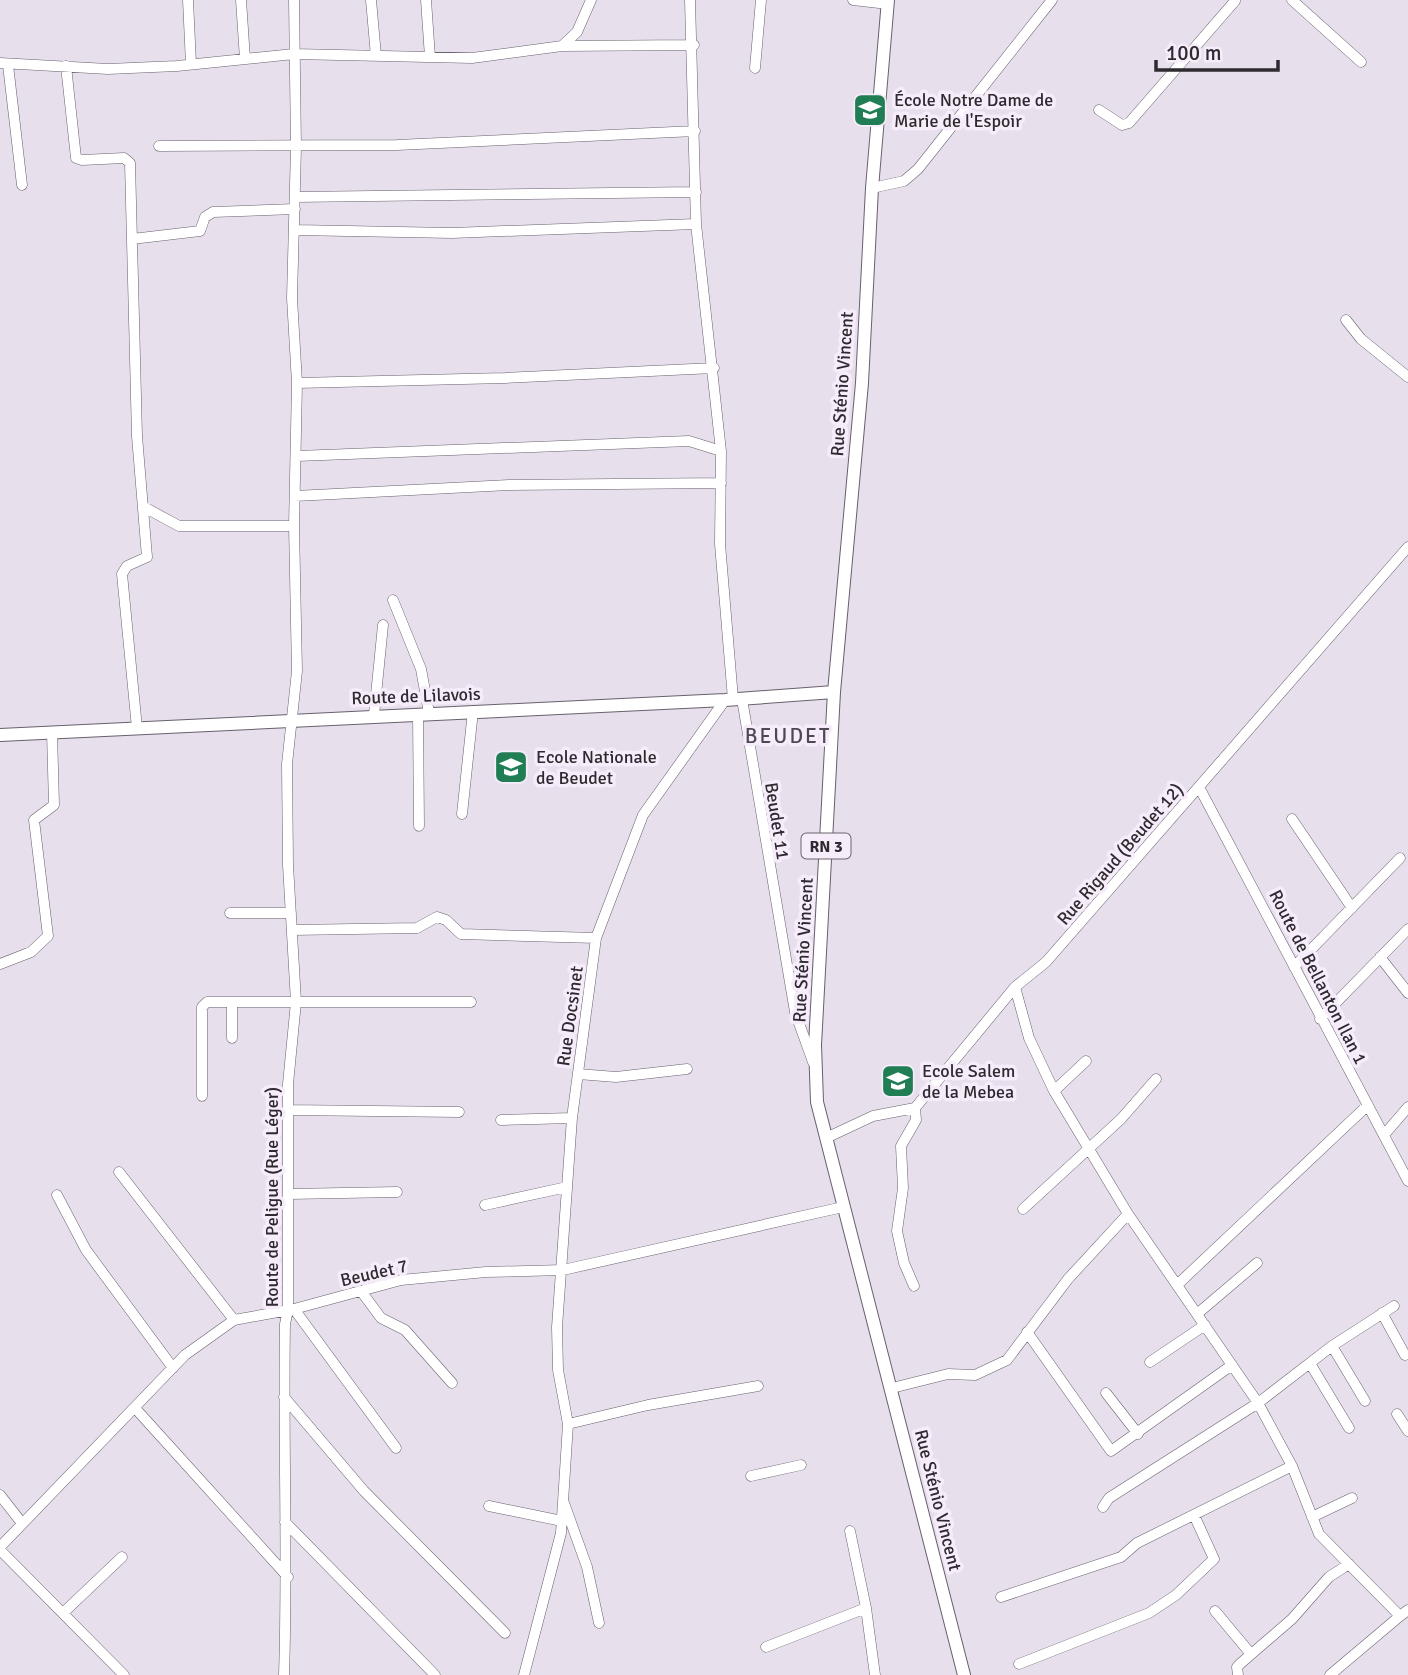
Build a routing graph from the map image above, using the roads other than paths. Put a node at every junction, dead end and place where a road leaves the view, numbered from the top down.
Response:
1 (188, 0) edge
2 (241, 0) edge
3 (294, 0) edge
4 (371, 0) edge
5 (426, 0) edge
6 (591, 0) edge
7 (690, 0) edge
8 (761, 0) edge
9 (853, 0) edge
10 (1052, 0) edge
11 (1236, 0) edge
12 (1292, 0) edge
13 (888, 2) edge
14 (694, 45) junction
15 (562, 46) junction
16 (294, 54) junction
17 (376, 56) junction
18 (430, 57) junction
19 (245, 59) junction
20 (1361, 62) dead end
21 (4, 64) edge
22 (191, 64) junction
23 (66, 66) junction
24 (755, 68) dead end
25 (1099, 110) dead end
26 (695, 131) junction
27 (159, 146) dead end
28 (296, 147) junction
29 (22, 185) dead end
30 (872, 188) junction
31 (696, 192) junction
32 (295, 197) junction
33 (295, 209) junction
34 (696, 224) junction
35 (295, 230) junction
36 (132, 239) junction
37 (1346, 320) dead end
38 (714, 368) junction
39 (1408, 377) edge
40 (297, 383) junction
41 (721, 451) junction
42 (297, 456) junction
43 (721, 483) junction
44 (295, 496) junction
45 (144, 507) junction
46 (294, 526) junction
47 (1408, 547) edge
48 (393, 600) dead end
49 (383, 625) dead end
50 (834, 692) junction
51 (733, 700) junction
52 (472, 711) junction
53 (424, 713) junction
54 (374, 715) junction
55 (293, 719) junction
56 (137, 728) junction
57 (52, 732) junction
58 (0, 735) edge
59 (1199, 787) junction
60 (462, 814) dead end
61 (1292, 820) dead end
62 (419, 826) dead end
63 (1399, 858) dead end
64 (1352, 908) junction
65 (230, 913) dead end
66 (291, 913) junction
67 (1408, 929) edge
68 (292, 930) junction
69 (596, 938) junction
70 (1380, 957) junction
71 (0, 964) edge
72 (1294, 967) junction
73 (1015, 987) junction
74 (1408, 993) edge
75 (296, 1002) junction
76 (471, 1002) dead end
77 (232, 1003) junction
78 (1320, 1019) junction
79 (232, 1038) dead end
80 (1086, 1061) dead end
81 (816, 1068) junction
82 (687, 1069) dead end
83 (578, 1073) junction
84 (1156, 1079) dead end
85 (1054, 1091) junction
86 (202, 1096) dead end
87 (1368, 1105) junction
88 (1408, 1107) edge
89 (915, 1108) junction
90 (288, 1110) junction
91 (459, 1112) dead end
92 (572, 1118) junction
93 (500, 1120) dead end
94 (1384, 1135) junction
95 (826, 1138) junction
96 (1089, 1149) junction
97 (119, 1172) dead end
98 (1408, 1181) edge
99 (567, 1187) junction
100 (397, 1192) dead end
101 (289, 1194) junction
102 (57, 1195) dead end
103 (485, 1205) dead end
104 (843, 1207) junction
105 (1023, 1209) dead end
106 (1128, 1214) junction
107 (1257, 1264) dead end
108 (563, 1270) junction
109 (1177, 1285) junction
110 (914, 1286) dead end
111 (360, 1291) junction
112 (1394, 1306) dead end
113 (291, 1310) junction
114 (1382, 1313) junction
115 (1197, 1314) junction
116 (234, 1320) junction
117 (1205, 1325) junction
118 (1027, 1332) junction
119 (1332, 1346) junction
120 (1405, 1355) dead end
121 (1150, 1362) dead end
122 (1232, 1364) junction
123 (1311, 1365) junction
124 (173, 1368) junction
125 (452, 1383) dead end
126 (758, 1386) dead end
127 (892, 1388) junction
128 (1107, 1393) dead end
129 (284, 1396) junction
130 (1365, 1401) dead end
131 (1258, 1403) junction
132 (135, 1408) junction
133 (1397, 1413) dead end
134 (568, 1424) junction
135 (1349, 1428) dead end
136 (1408, 1431) edge
137 (1138, 1434) junction
138 (396, 1448) dead end
139 (801, 1465) dead end
140 (1292, 1466) junction
141 (751, 1476) dead end
142 (0, 1495) edge
143 (563, 1498) junction
144 (1352, 1498) dead end
145 (489, 1506) dead end
146 (1102, 1507) dead end
147 (1194, 1515) junction
148 (1312, 1517) junction
149 (562, 1521) junction
150 (21, 1522) junction
151 (285, 1522) junction
152 (850, 1531) dead end
153 (0, 1548) edge
154 (122, 1558) dead end
155 (1349, 1564) junction
156 (288, 1577) junction
157 (1001, 1597) dead end
158 (866, 1608) junction
159 (1215, 1611) dead end
160 (63, 1613) junction
161 (1404, 1613) edge
162 (599, 1623) dead end
163 (505, 1633) dead end
164 (766, 1647) dead end
165 (1251, 1654) junction
166 (1019, 1664) dead end
167 (872, 1674) edge
168 (124, 1675) edge
169 (285, 1675) edge
170 (435, 1675) edge
171 (524, 1675) edge
172 (964, 1675) edge
173 (1238, 1675) edge
174 (1330, 1675) edge

1 - 22 street
2 - 19 street
3 - 16 street, Route de Peligue (Rue Léger)
4 - 17 street
5 - 18 street
6 - 15 street
7 - 14 street, Beudet 11
8 - 24 street
9 - 13 street
10 - 30 street
11 - 25 street
12 - 20 street
13 - 30 main road, Rue Sténio Vincent / RN 3
14 - 15 street
14 - 26 street, Beudet 11
15 - 18 street
16 - 17 street
16 - 19 street
16 - 28 street, Route de Peligue (Rue Léger)
17 - 18 street
19 - 22 street
21 - 23 street
21 - 29 street
22 - 23 street
23 - 36 street
26 - 28 street
26 - 31 street, Beudet 11
27 - 28 street
28 - 32 street, Route de Peligue (Rue Léger)
30 - 50 main road, Rue Sténio Vincent / RN 3
31 - 32 street
31 - 34 street, Beudet 11
32 - 33 street, Route de Peligue (Rue Léger)
33 - 35 street, Route de Peligue (Rue Léger)
33 - 36 street
34 - 35 street
34 - 38 street, Beudet 11
35 - 40 street, Route de Peligue (Rue Léger)
36 - 45 street
37 - 39 street
38 - 40 street
38 - 41 street, Beudet 11
40 - 42 street, Route de Peligue (Rue Léger)
41 - 42 street
41 - 43 street, Beudet 11
42 - 44 street, Route de Peligue (Rue Léger)
43 - 44 street
43 - 51 street, Beudet 11
44 - 46 street, Route de Peligue (Rue Léger)
45 - 46 street
45 - 56 street
46 - 55 street, Route de Peligue (Rue Léger)
47 - 59 street, Rue Rigaud (Beudet 12)
48 - 53 street
49 - 54 street
50 - 51 main road, Route de Lilavois
50 - 81 main road, Rue Sténio Vincent / RN 3
51 - 52 main road, Route de Lilavois
51 - 69 street, Rue Docsinet
51 - 81 street, Beudet 11
52 - 53 main road, Route de Lilavois
52 - 60 street
53 - 54 main road, Route de Lilavois
53 - 62 street
54 - 55 main road, Route de Lilavois
55 - 56 main road, Route de Lilavois
55 - 66 street, Route de Peligue (Rue Léger)
56 - 57 main road, Route de Lilavois
57 - 58 main road, Route de Lilavois
57 - 71 street
59 - 72 street, Route de Bellanton Ilan 1
59 - 73 street, Rue Rigaud (Beudet 12)
61 - 64 street
63 - 64 street
64 - 72 street
65 - 66 street
66 - 68 street, Route de Peligue (Rue Léger)
67 - 70 street
68 - 69 street
68 - 75 street, Route de Peligue (Rue Léger)
69 - 83 street, Rue Docsinet
70 - 74 street
70 - 78 street
72 - 78 street, Route de Bellanton Ilan 1
73 - 85 street
73 - 89 street, Rue Rigaud (Beudet 12)
75 - 76 street
75 - 77 street
75 - 90 street, Route de Peligue (Rue Léger)
77 - 79 street
77 - 86 street
78 - 87 street, Route de Bellanton Ilan 1
80 - 85 street
81 - 95 main road, Rue Sténio Vincent / RN 3
82 - 83 street
83 - 92 street, Rue Docsinet
84 - 96 street
85 - 96 street
87 - 94 street, Route de Bellanton Ilan 1
87 - 109 street
88 - 94 street
89 - 95 street
89 - 110 street
90 - 91 street
90 - 101 street, Route de Peligue (Rue Léger)
92 - 93 street
92 - 99 street, Rue Docsinet
94 - 98 street, Route de Bellanton Ilan 1
95 - 104 main road, Rue Sténio Vincent / RN 3
96 - 105 street
96 - 106 street
97 - 116 street
99 - 103 street
99 - 108 street, Rue Docsinet
100 - 101 street
101 - 113 street, Route de Peligue (Rue Léger)
102 - 124 street
104 - 108 street, Beudet 7
104 - 127 main road, Rue Sténio Vincent / RN 3
106 - 109 street
106 - 118 street
107 - 115 street
108 - 111 street, Beudet 7
108 - 134 street, Rue Docsinet
109 - 115 street
111 - 113 street, Beudet 7
111 - 125 street
112 - 114 street
113 - 116 street, Beudet 7
113 - 129 street, Route de Peligue (Rue Léger)
113 - 138 street
114 - 119 street
114 - 120 street
115 - 117 street
116 - 124 street, Beudet 7
117 - 121 street
117 - 122 street
118 - 127 street
118 - 137 street
119 - 123 street
119 - 130 street
122 - 131 street
122 - 137 street
123 - 131 street
123 - 135 street
124 - 132 street, Beudet 7
126 - 134 street
127 - 172 main road, Rue Sténio Vincent / RN 3
128 - 137 street
129 - 151 street, Route de Peligue (Rue Léger)
129 - 163 street
131 - 140 street
131 - 146 street
132 - 150 street, Beudet 7
132 - 156 street
133 - 136 street
134 - 143 street, Rue Docsinet
139 - 141 street
140 - 147 street
140 - 148 street
142 - 150 street
143 - 149 street, Rue Docsinet
143 - 162 street
144 - 148 street
145 - 149 street
147 - 157 street
147 - 166 street
148 - 155 street
149 - 171 street, Rue Docsinet
150 - 153 street, Beudet 7
151 - 156 street, Route de Peligue (Rue Léger)
151 - 170 street
152 - 158 street
153 - 160 street
154 - 160 street
155 - 161 street
155 - 165 street
156 - 169 street, Route de Peligue (Rue Léger)
158 - 164 street
158 - 167 street
159 - 165 street
160 - 168 street
161 - 174 street
165 - 173 street

